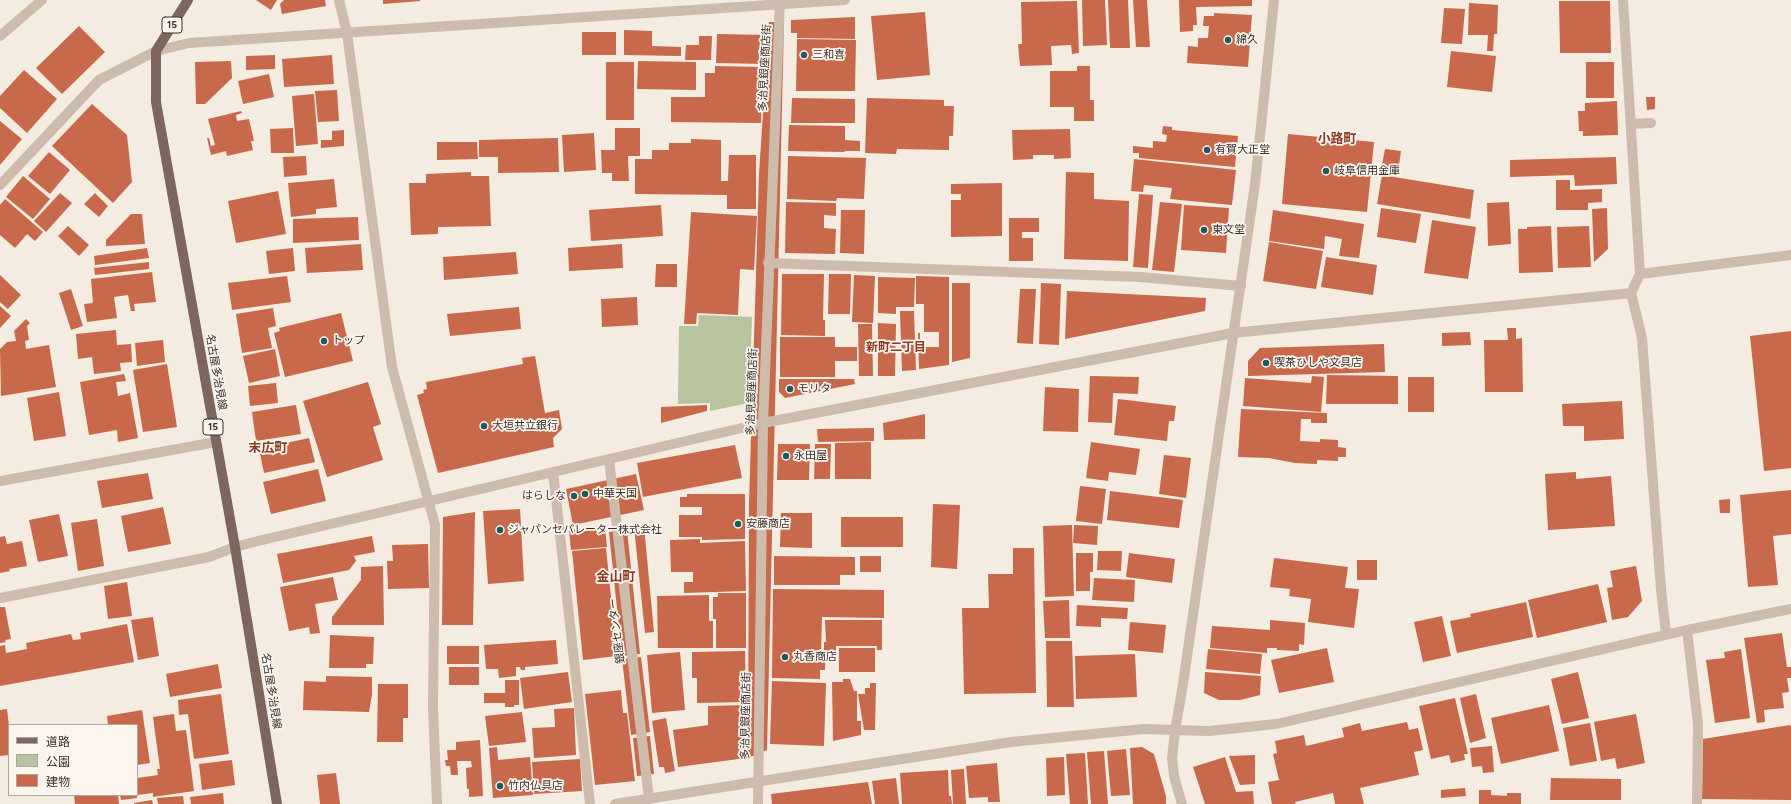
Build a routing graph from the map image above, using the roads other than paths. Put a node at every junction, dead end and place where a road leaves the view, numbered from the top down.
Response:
1 (42, 0) edge
2 (188, 0) edge
3 (339, 0) edge
4 (845, 0) edge
5 (1274, 0) edge
6 (1623, 0) edge
7 (780, 2) edge
8 (347, 34) junction
9 (0, 36) edge
10 (156, 51) junction
11 (1651, 123) dead end
12 (1631, 124) junction
13 (0, 185) edge
14 (1791, 255) edge
15 (768, 263) junction
16 (1640, 274) junction
17 (1241, 286) junction
18 (1631, 293) junction
19 (1233, 333) junction
20 (763, 423) junction
21 (216, 442) junction
22 (608, 459) junction
23 (553, 472) junction
24 (0, 481) edge
25 (430, 501) junction
26 (235, 547) junction
27 (0, 598) edge
28 (1791, 609) edge
29 (1687, 630) junction
30 (1666, 634) junction
31 (1175, 731) junction
32 (758, 781) junction
33 (649, 799) junction
34 (277, 804) edge
35 (437, 804) edge
36 (590, 804) edge
37 (616, 804) edge
38 (758, 804) edge
39 (1182, 804) edge
40 (1697, 804) edge

1 - 9 street
2 - 10 main road, 15
3 - 8 street
4 - 7 street
5 - 17 street
6 - 12 street
7 - 8 street
7 - 15 street, 多治見銀座商店街
8 - 10 street
8 - 25 street
10 - 13 street
10 - 21 main road, 名古屋多治見線 / 15
11 - 12 street
12 - 16 street
14 - 16 street
15 - 17 street
15 - 20 street, 多治見銀座商店街
16 - 18 street
17 - 19 street
18 - 19 street
18 - 30 street
19 - 20 street
19 - 31 street
20 - 22 street
20 - 32 street, 多治見銀座商店街
21 - 24 street
21 - 26 main road, 名古屋多治見線 / 15
22 - 23 street
22 - 33 street, 銀座センター
23 - 25 street
23 - 36 street
25 - 26 street
25 - 35 street
26 - 27 street
26 - 34 main road, 名古屋多治見線 / 15
28 - 29 street
29 - 30 street
29 - 40 street
30 - 31 street
31 - 32 street
31 - 39 street
32 - 33 street
32 - 38 street, 多治見銀座商店街
33 - 37 street

